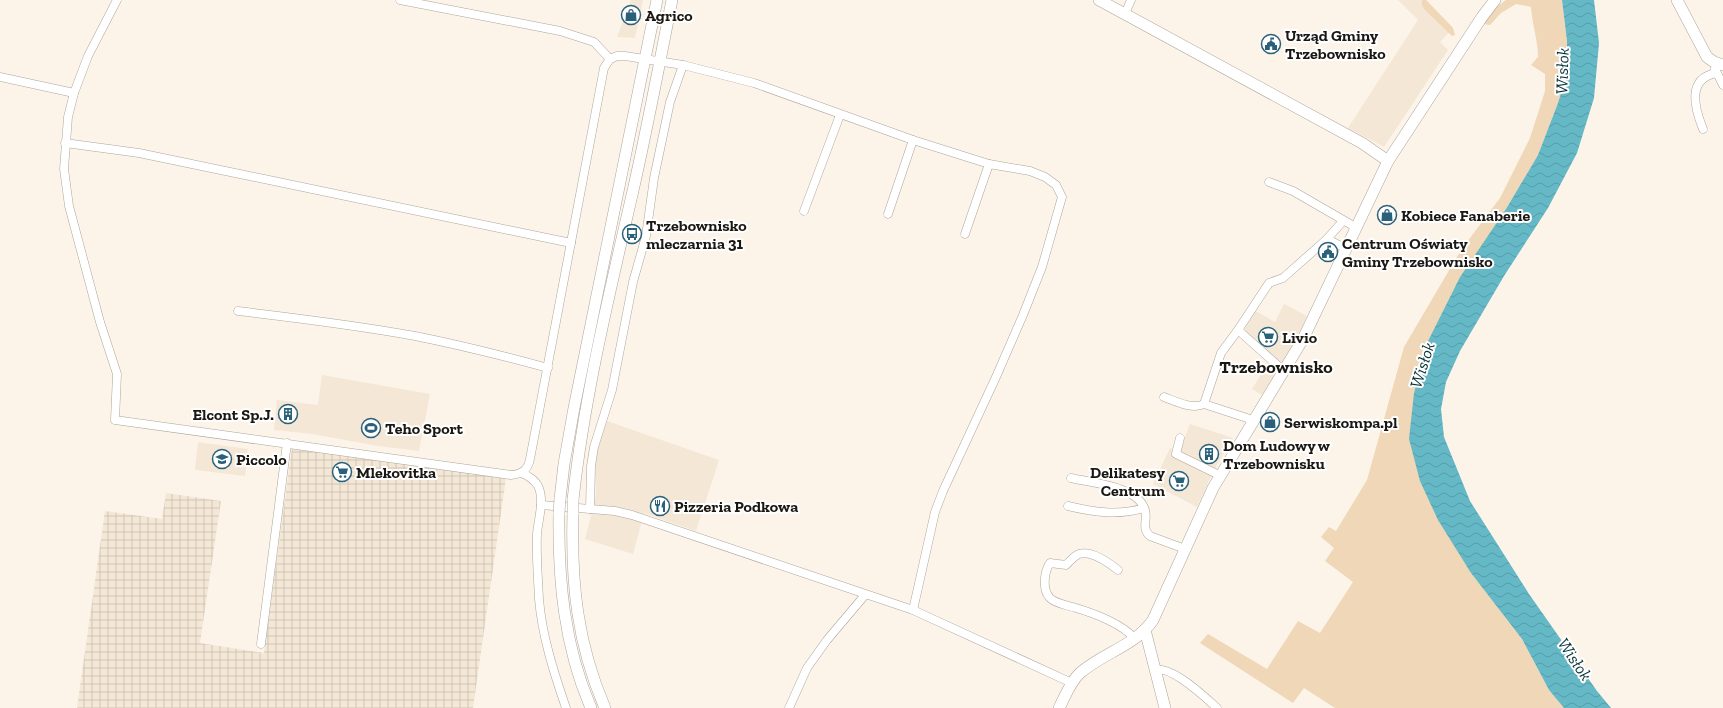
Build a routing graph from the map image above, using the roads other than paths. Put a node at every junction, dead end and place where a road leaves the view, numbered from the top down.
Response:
1 (117, 0) edge
2 (400, 0) edge
3 (657, 0) edge
4 (672, 0) edge
5 (1099, 0) edge
6 (1131, 0) edge
7 (1495, 0) edge
8 (1677, 0) edge
9 (1125, 14) junction
10 (645, 58) junction
11 (610, 60) junction
12 (660, 61) junction
13 (683, 65) junction
14 (1718, 67) edge
15 (0, 77) edge
16 (1723, 85) edge
17 (74, 93) junction
18 (840, 114) junction
19 (1703, 129) dead end
20 (913, 140) junction
21 (65, 143) junction
22 (1388, 161) junction
23 (989, 164) junction
24 (1269, 182) dead end
25 (804, 211) dead end
26 (888, 214) dead end
27 (1343, 221) junction
28 (1357, 228) junction
29 (965, 234) dead end
30 (1327, 239) junction
31 (571, 244) junction
32 (1347, 248) junction
33 (238, 311) dead end
34 (1238, 330) junction
35 (548, 368) junction
36 (1284, 371) junction
37 (1164, 397) dead end
38 (1204, 404) junction
39 (1253, 420) junction
40 (1180, 438) dead end
41 (287, 443) junction
42 (521, 473) junction
43 (1219, 475) junction
44 (1071, 478) dead end
45 (541, 505) junction
46 (1068, 506) dead end
47 (1144, 508) junction
48 (590, 509) junction
49 (1185, 550) junction
50 (1118, 570) dead end
51 (866, 595) junction
52 (913, 610) junction
53 (1145, 630) junction
54 (1135, 639) junction
55 (261, 644) dead end
56 (1156, 670) junction
57 (1072, 683) junction
58 (566, 708) edge
59 (591, 708) edge
60 (605, 708) edge
61 (789, 708) edge
62 (1058, 708) edge
63 (1165, 708) edge
64 (1217, 708) edge

1 - 17 street
2 - 11 street
3 - 10 main road
4 - 12 main road
5 - 9 main road
6 - 9 street
7 - 22 main road
8 - 14 main road
9 - 22 main road
10 - 11 street
10 - 12 street
10 - 59 main road, bridge
11 - 31 street
12 - 13 street
12 - 60 main road, bridge
13 - 18 street
13 - 48 street
14 - 16 street
14 - 19 street
15 - 17 street
17 - 21 street
18 - 20 street
18 - 25 street
20 - 23 street
20 - 26 street
21 - 31 street
21 - 41 street
22 - 28 main road
23 - 29 street
23 - 52 street
24 - 27 street
27 - 28 street
27 - 30 street
28 - 32 main road
30 - 32 street
30 - 34 street
31 - 35 street
32 - 36 main road
33 - 35 street
34 - 36 street
34 - 38 street
35 - 42 street
36 - 39 main road
37 - 38 street
38 - 39 street
39 - 43 main road
40 - 43 street
41 - 42 street
41 - 55 street
42 - 45 street
43 - 49 main road
44 - 47 street
45 - 48 street
45 - 58 street
46 - 47 street
47 - 49 street
48 - 51 street
49 - 53 main road
50 - 54 street
51 - 52 street
51 - 61 street
52 - 57 street
53 - 54 main road
53 - 56 main road
54 - 57 main road
56 - 63 main road
56 - 64 street
57 - 62 main road

